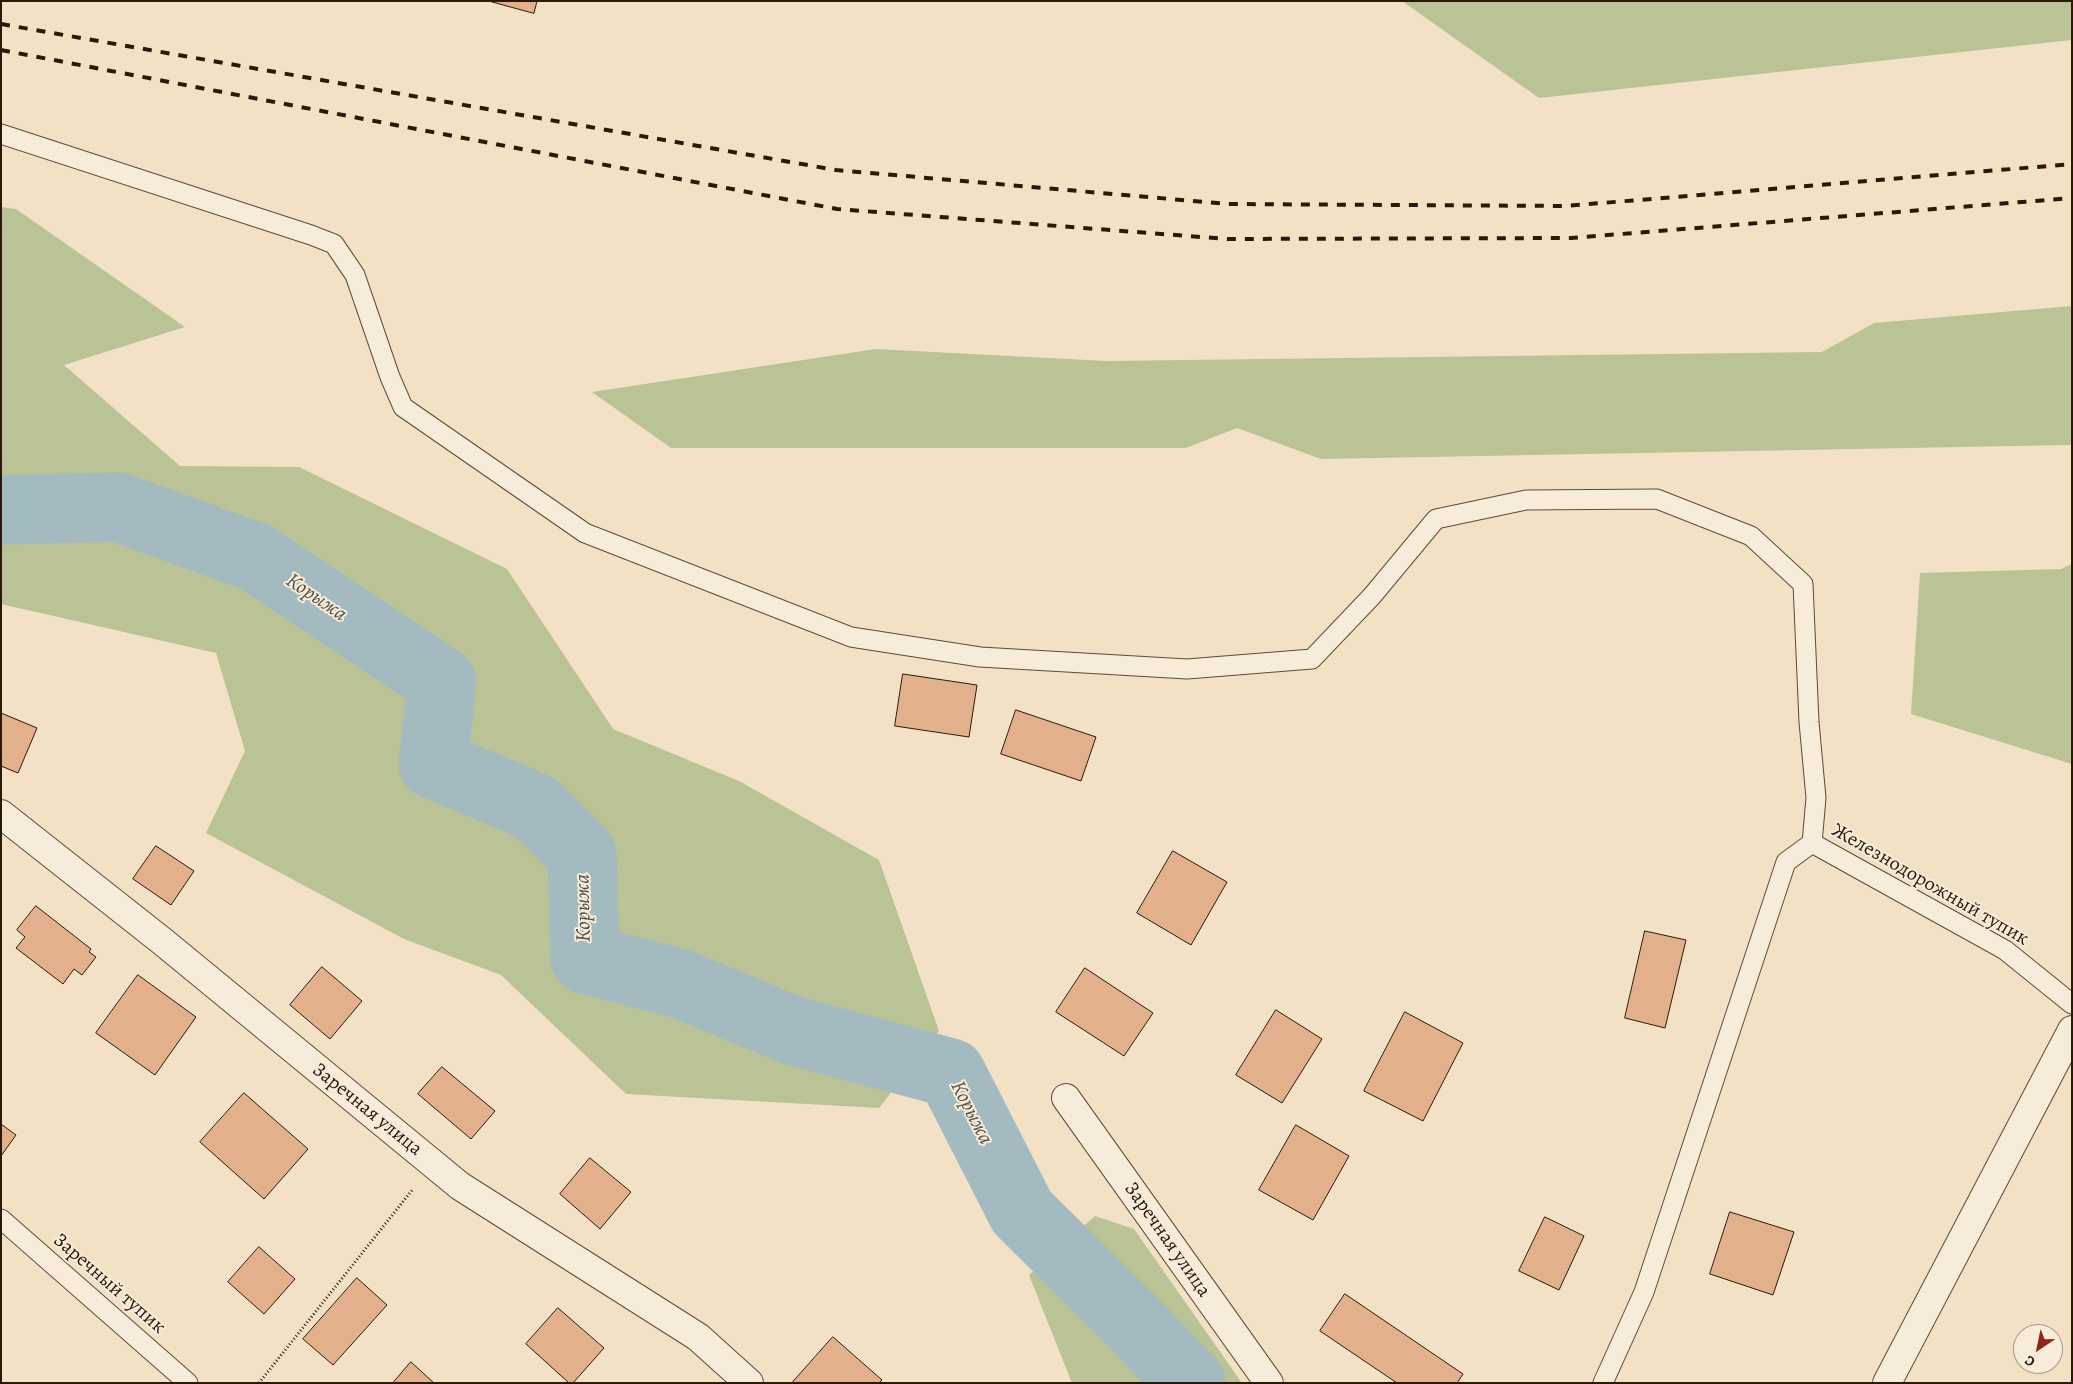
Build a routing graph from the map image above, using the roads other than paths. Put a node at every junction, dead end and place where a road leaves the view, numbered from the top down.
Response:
1 (1, 134) edge
2 (1, 814) edge
3 (1812, 843) junction
4 (2072, 1004) edge
5 (2072, 1030) edge
6 (1066, 1098) dead end
7 (1, 1220) edge
8 (188, 1383) edge
9 (749, 1383) edge
10 (1269, 1383) edge
11 (1603, 1383) edge
12 (1888, 1383) edge

1 - 3 lane
2 - 9 street, Заречная улица
3 - 4 lane, Железнодорожный тупик
3 - 11 lane
5 - 12 street
6 - 10 street, Заречная улица
7 - 8 lane, Заречный тупик

